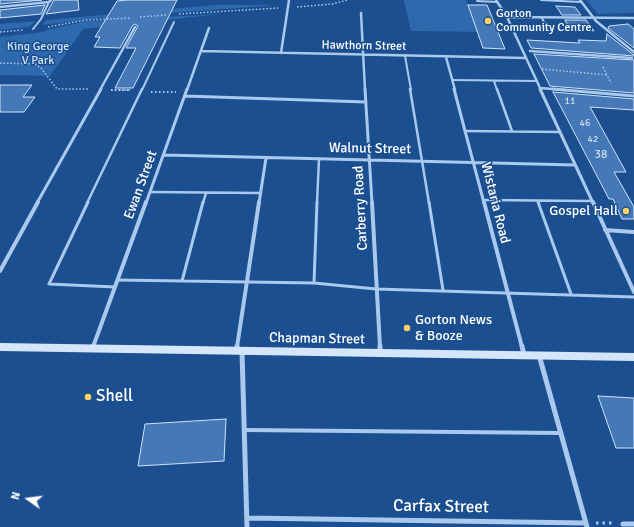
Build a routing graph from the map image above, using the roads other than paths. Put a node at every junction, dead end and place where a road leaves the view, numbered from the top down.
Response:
1 (55, 0) edge
2 (289, 0) edge
3 (541, 0) edge
4 (50, 1) edge
5 (477, 1) dead end
6 (497, 1) edge
7 (580, 1) edge
8 (0, 7) edge
9 (361, 13) dead end
10 (507, 17) junction
11 (542, 18) junction
12 (594, 18) junction
13 (634, 18) edge
14 (174, 22) dead end
15 (135, 27) dead end
16 (209, 28) dead end
17 (32, 29) dead end
18 (547, 29) dead end
19 (201, 51) junction
20 (530, 51) dead end
21 (634, 52) edge
22 (281, 53) junction
23 (363, 55) junction
24 (405, 56) junction
25 (446, 57) junction
26 (526, 58) junction
27 (632, 58) dead end
28 (452, 80) junction
29 (494, 80) junction
30 (537, 81) junction
31 (540, 88) junction
32 (185, 96) junction
33 (634, 96) edge
34 (366, 102) junction
35 (465, 130) junction
36 (512, 131) junction
37 (560, 132) junction
38 (164, 155) junction
39 (266, 158) junction
40 (319, 159) junction
41 (369, 160) junction
42 (422, 162) junction
43 (474, 163) junction
44 (575, 165) junction
45 (150, 192) junction
46 (206, 193) junction
47 (261, 193) junction
48 (483, 200) junction
49 (538, 201) junction
50 (592, 201) junction
51 (605, 230) junction
52 (634, 232) edge
53 (0, 271) edge
54 (118, 280) junction
55 (182, 281) junction
56 (247, 282) junction
57 (314, 283) junction
58 (115, 287) junction
59 (376, 289) junction
60 (443, 290) junction
61 (507, 292) junction
62 (634, 292) edge
63 (571, 294) junction
64 (634, 297) edge
65 (0, 347) edge
66 (92, 349) junction
67 (239, 351) junction
68 (380, 354) junction
69 (524, 355) junction
70 (538, 355) junction
71 (634, 357) edge
72 (245, 430) junction
73 (561, 433) junction
74 (247, 518) junction
75 (623, 524) road end
76 (634, 524) edge
77 (586, 525) edge
78 (247, 527) edge

1 - 4 street
2 - 22 street
3 - 7 lane
4 - 8 street
4 - 17 lane
5 - 6 lane
6 - 10 street
7 - 12 street
9 - 23 street, Carberry Road
10 - 11 street
10 - 26 street
11 - 12 street
11 - 18 lane
12 - 13 street
12 - 21 street
14 - 58 lane
15 - 53 street
16 - 19 street, Ewan Street
19 - 22 street, Hawthorn Street
19 - 32 street, Ewan Street
20 - 27 street
22 - 23 street, Hawthorn Street
23 - 24 street, Hawthorn Street
23 - 34 street, Carberry Road
24 - 25 street, Hawthorn Street
24 - 42 lane
25 - 26 street, Hawthorn Street
25 - 28 street, Wistaria Road
26 - 30 street
28 - 29 lane
28 - 35 street, Wistaria Road
29 - 30 lane
29 - 36 lane
30 - 31 street
31 - 33 street
31 - 37 street
32 - 34 street
32 - 38 street, Ewan Street
34 - 41 street, Carberry Road
35 - 36 lane
35 - 43 street, Wistaria Road
36 - 37 lane
37 - 44 street
38 - 39 street, Walnut Street
38 - 45 street, Ewan Street
39 - 40 street, Walnut Street
39 - 47 street
40 - 41 street, Walnut Street
40 - 57 lane
41 - 42 street, Walnut Street
41 - 59 street, Carberry Road
42 - 43 street, Walnut Street
42 - 60 lane
43 - 44 street, Walnut Street
43 - 48 street, Wistaria Road
44 - 50 street
45 - 46 lane
45 - 54 street, Ewan Street
46 - 47 lane
46 - 55 lane
47 - 56 street
48 - 49 lane
48 - 61 street, Wistaria Road
49 - 50 lane
49 - 63 lane
50 - 51 street
51 - 52 street
51 - 62 street
54 - 55 lane
54 - 58 street, Ewan Street
55 - 56 lane
56 - 57 lane
56 - 67 street
57 - 59 lane
58 - 66 street, Ewan Street
59 - 60 lane
59 - 68 street, Carberry Road
60 - 61 lane
61 - 63 lane
61 - 69 street, Wistaria Road
63 - 64 lane
65 - 66 street, Chapman Street
66 - 67 street, Chapman Street
67 - 68 street, Chapman Street
67 - 72 street
68 - 69 street, Chapman Street
69 - 70 street, Chapman Street
70 - 71 street, Chapman Street
70 - 73 street
72 - 73 lane
72 - 74 street
73 - 77 street
74 - 77 street, Carfax Street
74 - 78 street
75 - 76 street

